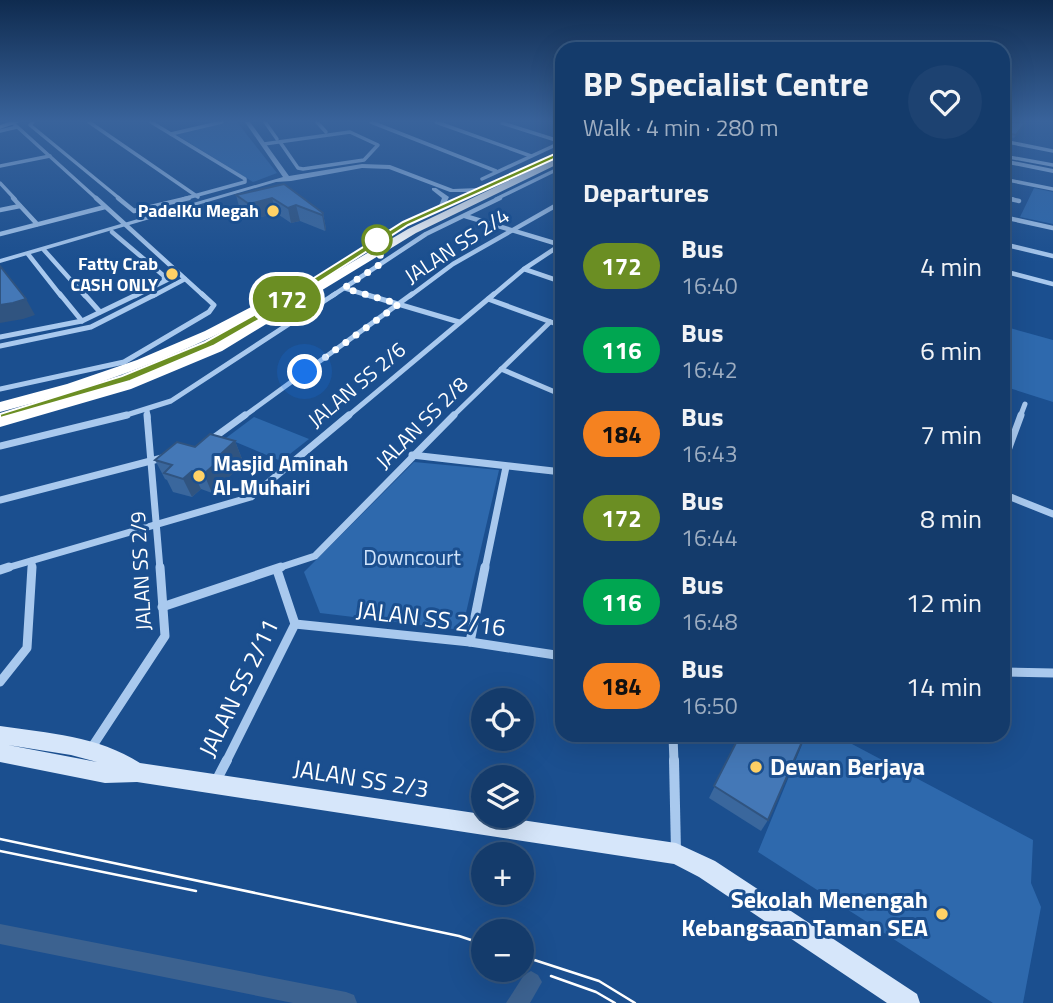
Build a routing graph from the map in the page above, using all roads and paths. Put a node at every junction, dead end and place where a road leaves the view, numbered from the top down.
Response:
1 (64, 169) edge
2 (83, 169) edge
3 (157, 169) edge
4 (228, 169) edge
5 (285, 169) edge
6 (354, 169) edge
7 (357, 169) edge
8 (382, 169) edge
9 (395, 169) edge
10 (490, 169) edge
11 (501, 169) edge
12 (531, 170) joint
13 (555, 170) edge
14 (496, 171) junction
15 (291, 177) junction
16 (1010, 181) edge
17 (0, 183) edge
18 (480, 184) junction
19 (2, 189) edge
20 (1053, 190) edge
21 (1010, 199) edge
22 (202, 200) junction
23 (1019, 201) dead end
24 (20, 205) junction
25 (442, 206) junction
26 (555, 206) edge
27 (105, 207) junction
28 (0, 210) edge
29 (465, 215) junction
30 (1010, 219) edge
31 (124, 223) junction
32 (37, 224) junction
33 (1053, 228) edge
34 (511, 229) junction
35 (111, 231) junction
36 (0, 234) edge
37 (555, 243) edge
38 (1010, 246) edge
39 (555, 249) edge
40 (44, 250) junction
41 (28, 254) junction
42 (1053, 256) edge
43 (0, 261) edge
44 (524, 269) junction
45 (1010, 273) edge
46 (179, 274) junction
47 (340, 276) junction
48 (185, 279) junction
49 (555, 280) edge
50 (164, 281) junction
51 (1053, 284) edge
52 (488, 299) junction
53 (289, 302) junction
54 (399, 304) junction
55 (100, 312) junction
56 (82, 321) junction
57 (459, 322) junction
58 (550, 322) junction
59 (555, 324) edge
60 (0, 337) edge
61 (0, 346) edge
62 (501, 369) junction
63 (0, 389) edge
64 (555, 392) edge
65 (1025, 404) dead end
66 (0, 407) edge
67 (147, 410) junction
68 (0, 414) edge
69 (0, 422) edge
70 (0, 431) edge
71 (205, 443) edge
72 (1010, 445) edge
73 (0, 446) edge
74 (173, 455) edge
75 (412, 455) junction
76 (151, 461) junction
77 (506, 467) junction
78 (555, 471) edge
79 (1010, 497) edge
80 (0, 500) edge
81 (1053, 514) edge
82 (156, 524) junction
83 (32, 561) junction
84 (0, 570) edge
85 (277, 570) junction
86 (162, 607) junction
87 (295, 624) junction
88 (470, 642) junction
89 (555, 655) edge
90 (1010, 672) edge
91 (1053, 673) edge
92 (0, 682) edge
93 (0, 735) edge
94 (673, 742) edge
95 (89, 751) junction
96 (0, 753) edge
97 (136, 772) junction
98 (215, 783) junction
99 (676, 854) junction
100 (908, 1003) edge

1 - 27 street
2 - 22 street
3 - 22 street
4 - 22 street
5 - 15 street
6 - 15 street
7 - 15 street
8 - 25 street
9 - 18 street
10 - 14 street
11 - 14 street
12 - 18 highway
12 - 47 highway
13 - 29 street
14 - 18 street
15 - 22 street
15 - 22 street
16 - 20 street
17 - 19 street
18 - 25 highway
19 - 24 street
21 - 23 street
22 - 31 street
22 - 31 street
24 - 28 street
24 - 32 street
25 - 47 highway
26 - 34 street, JALAN SS 2/4
27 - 31 street
27 - 32 street
29 - 34 street
29 - 47 street
30 - 33 street
31 - 35 street
31 - 46 street
32 - 36 street
34 - 37 street
34 - 54 street, JALAN SS 2/4
35 - 40 street
35 - 50 street
38 - 42 street
39 - 44 street, JALAN SS 2/6
40 - 41 street
40 - 55 street
41 - 43 street
41 - 56 street
44 - 49 street
44 - 52 street, JALAN SS 2/6
45 - 51 street
46 - 48 street
46 - 50 street
47 - 53 highway
47 - 54 street
47 - 66 highway
47 - 67 street
47 - 70 highway
48 - 50 street
48 - 61 street
48 - 63 street
50 - 55 street
52 - 57 street, JALAN SS 2/6
52 - 58 street
53 - 68 highway
53 - 69 highway
54 - 57 street
54 - 71 street, JALAN SS 2/4
55 - 56 street
56 - 60 street
57 - 82 street, JALAN SS 2/6
58 - 59 street
58 - 62 street, JALAN SS 2/8
62 - 64 street
62 - 75 street, JALAN SS 2/8
65 - 72 street
67 - 73 street
67 - 76 street, JALAN SS 2/9
74 - 76 street
75 - 77 street
75 - 85 street, JALAN SS 2/8
76 - 80 street
76 - 82 street, JALAN SS 2/9
77 - 78 street
77 - 88 street
79 - 81 street
82 - 83 street, JALAN SS 2/6
82 - 86 street, JALAN SS 2/9
83 - 84 street, JALAN SS 2/6
83 - 92 street
85 - 86 street, JALAN SS 2/8
85 - 87 street, JALAN SS 2/11
86 - 95 street, JALAN SS 2/9
87 - 88 street, JALAN SS 2/16
87 - 98 street, JALAN SS 2/11
88 - 89 street, JALAN SS 2/16
90 - 91 street
93 - 95 main road, JALAN SS 2/3
94 - 99 street
95 - 97 main road, JALAN SS 2/3
96 - 97 main road, JALAN SS 2/3
97 - 98 main road, JALAN SS 2/3
98 - 99 main road, JALAN SS 2/3
99 - 100 main road, JALAN SS 2/3

